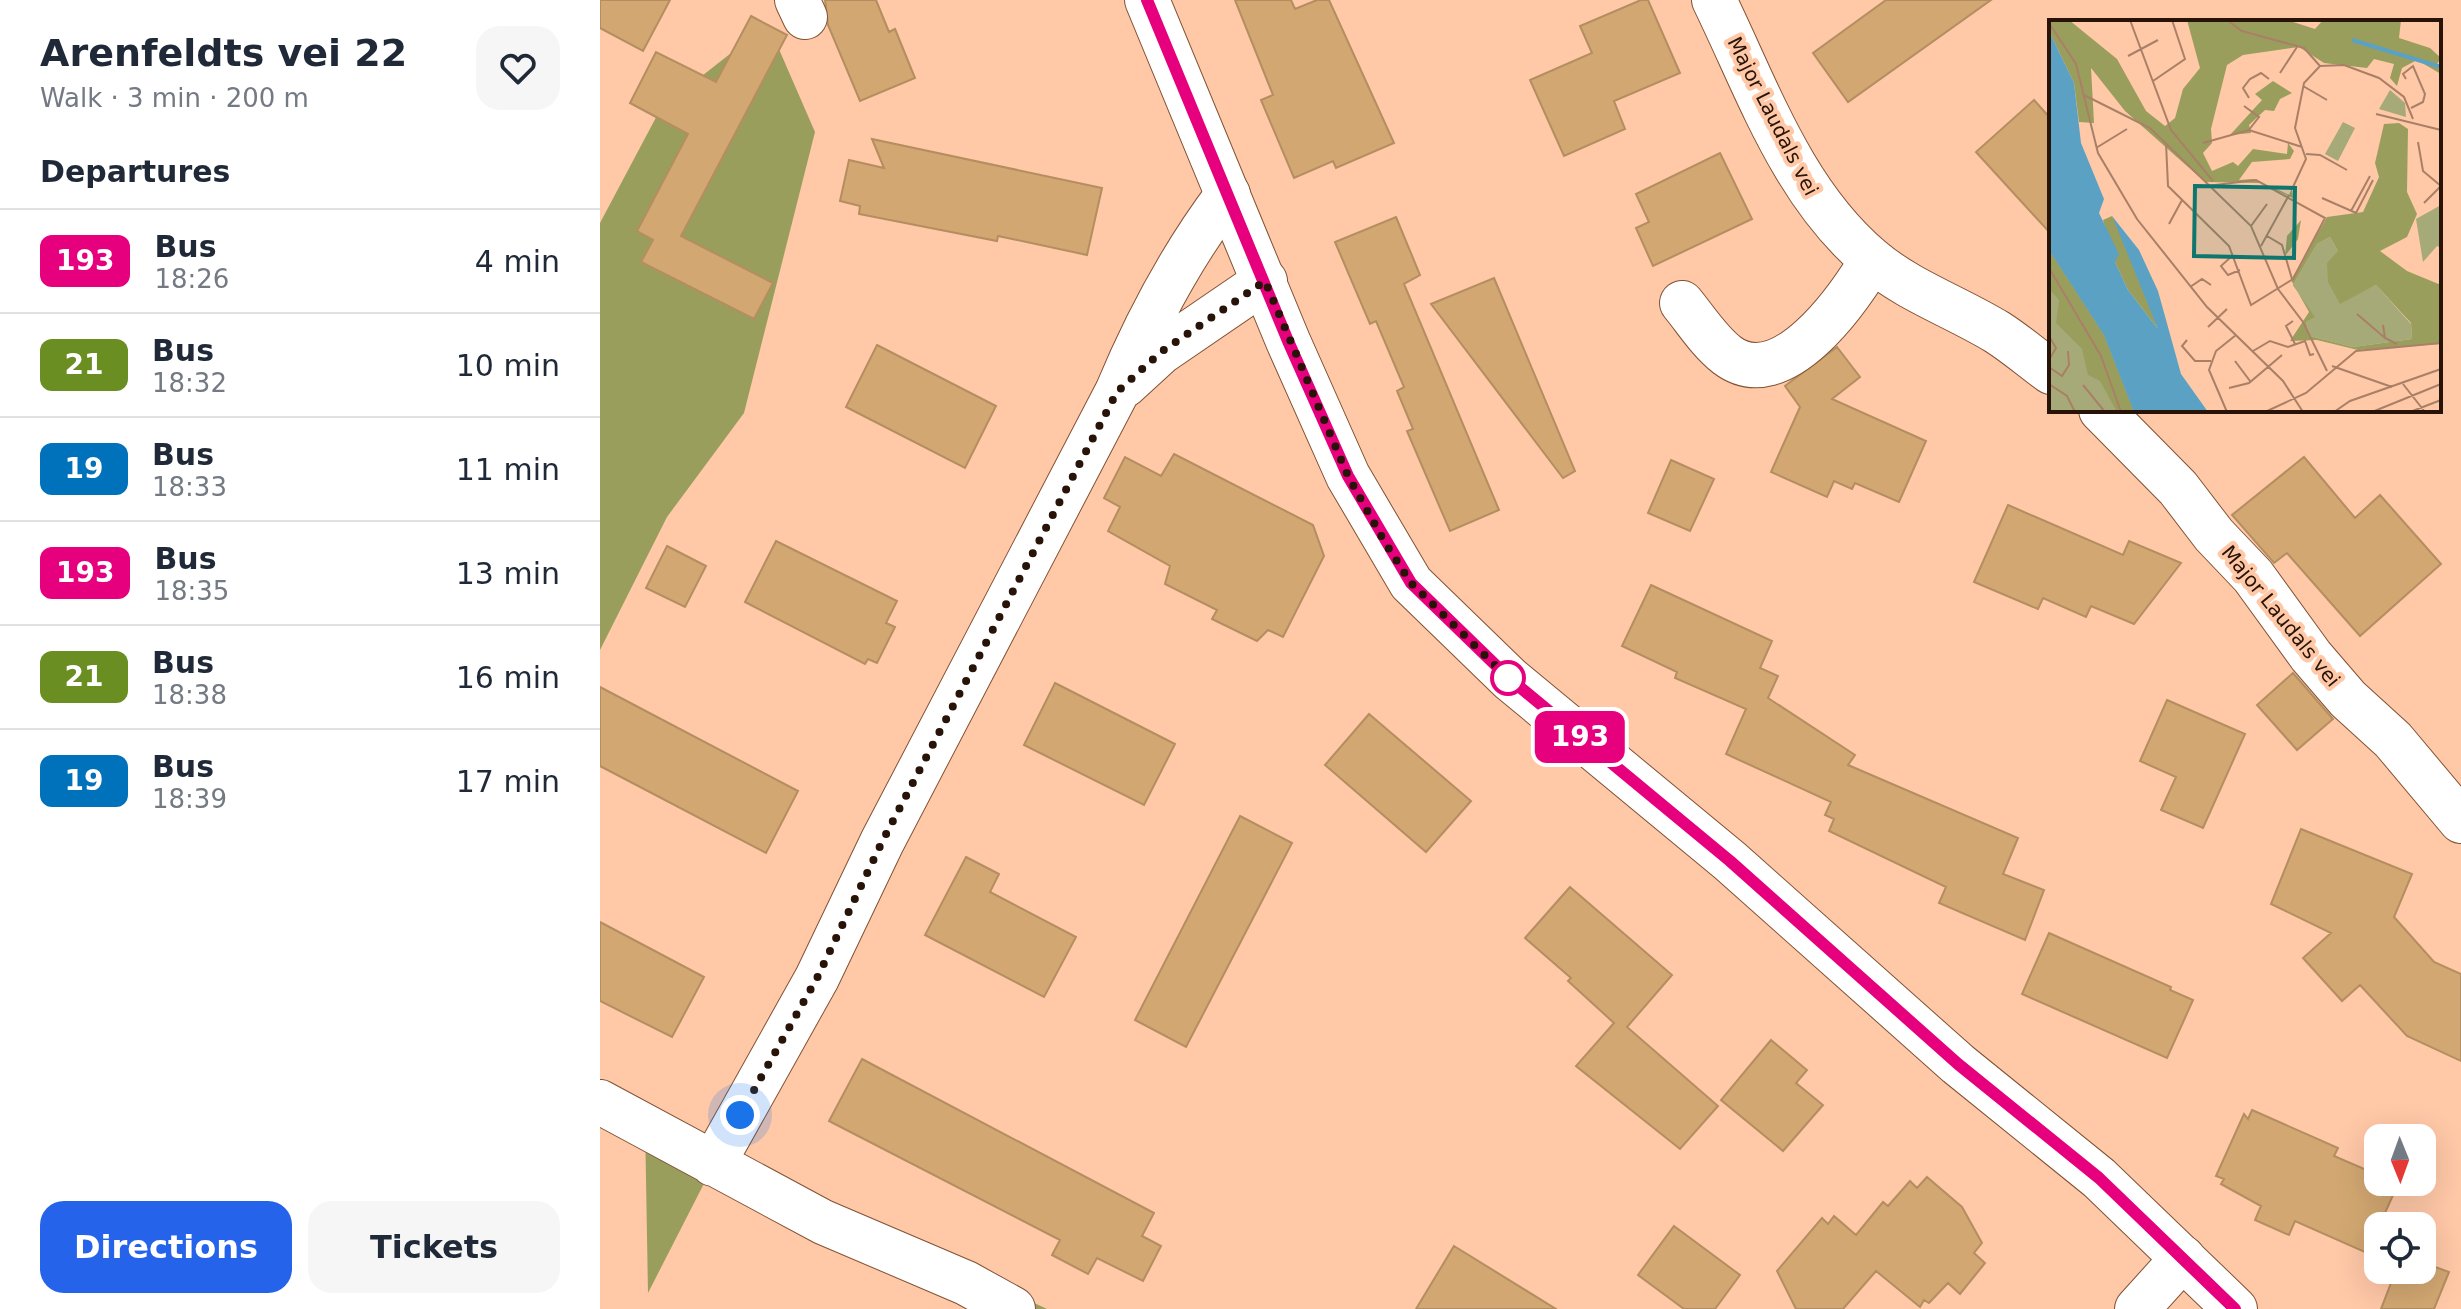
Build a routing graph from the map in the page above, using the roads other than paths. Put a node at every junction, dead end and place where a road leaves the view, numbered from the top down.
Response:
1 (1147, 0) edge
2 (1714, 0) edge
3 (1228, 194) junction
4 (1872, 260) junction
5 (1265, 281) junction
6 (1682, 303) dead end
7 (2049, 371) edge
8 (1117, 392) junction
9 (2103, 412) edge
10 (2461, 821) edge
11 (600, 1102) edge
12 (713, 1164) junction
13 (2183, 1258) junction
14 (1013, 1309) edge
15 (2137, 1309) edge
16 (2235, 1309) edge

1 - 3 street
2 - 4 street, Major Laudals vei
3 - 5 street
3 - 8 street
4 - 6 street
4 - 7 street, Major Laudals vei
5 - 8 street
5 - 13 street
8 - 12 street
9 - 10 street, Major Laudals vei
11 - 12 street
12 - 14 street
13 - 15 street
13 - 16 street

